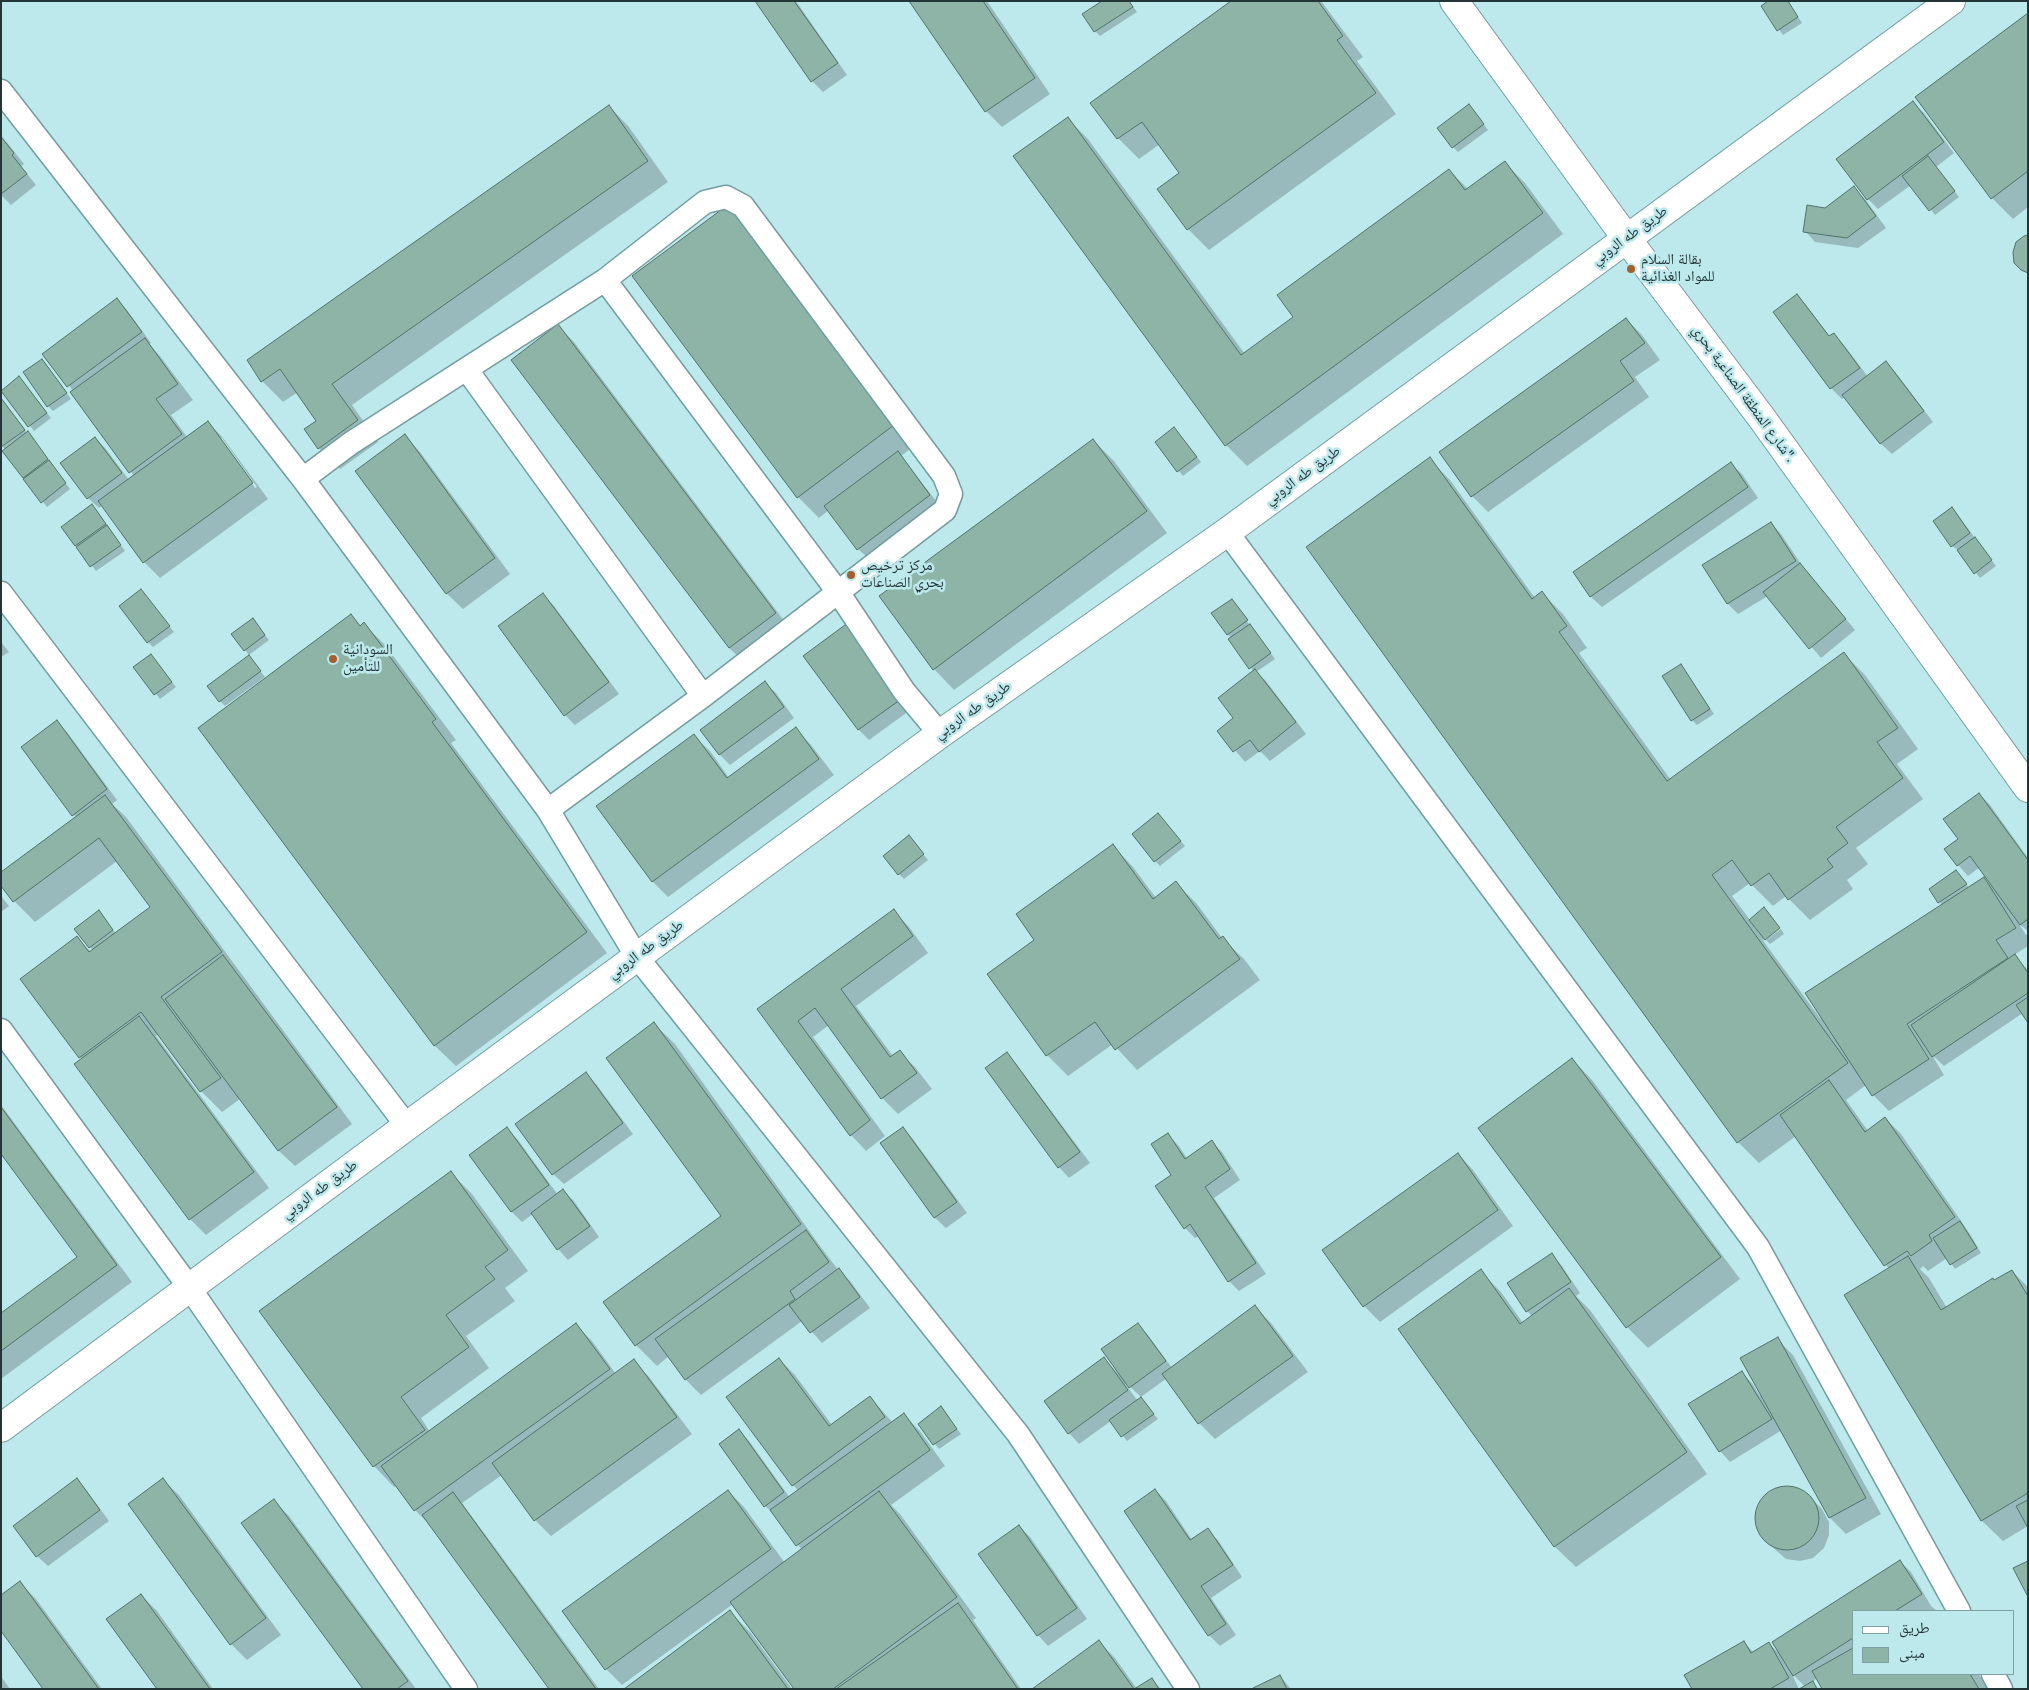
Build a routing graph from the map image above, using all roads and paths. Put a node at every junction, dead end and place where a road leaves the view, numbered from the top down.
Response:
1 (1454, 1) edge
2 (1951, 1) edge
3 (1, 91) edge
4 (1627, 239) junction
5 (604, 280) junction
6 (467, 370) junction
7 (303, 479) junction
8 (1226, 532) junction
9 (838, 592) junction
10 (1, 593) edge
11 (703, 696) junction
12 (940, 734) junction
13 (2028, 788) edge
14 (548, 810) junction
15 (637, 957) junction
16 (1, 1030) edge
17 (407, 1126) junction
18 (189, 1287) junction
19 (1, 1428) edge
20 (1957, 1610) edge
21 (1994, 1675) edge
22 (466, 1689) edge
23 (1188, 1689) edge
24 (2001, 1689) edge

1 - 4 street, شارع المنطقة الصناعية بحري".
2 - 4 street, طريق طه الروبي
3 - 7 lane
4 - 8 street, طريق طه الروبي
4 - 13 street, شارع المنطقة الصناعية بحري".
5 - 6 lane
5 - 9 lane
5 - 9 lane
6 - 7 lane
6 - 11 lane
7 - 14 lane
8 - 12 street, طريق طه الروبي
8 - 20 lane
9 - 11 lane
9 - 12 lane
10 - 17 lane
11 - 14 lane
12 - 15 street, طريق طه الروبي
14 - 15 lane
15 - 17 street, طريق طه الروبي
15 - 23 lane
16 - 18 lane
17 - 18 street, طريق طه الروبي
18 - 19 street, طريق طه الروبي
18 - 22 lane
21 - 24 lane

